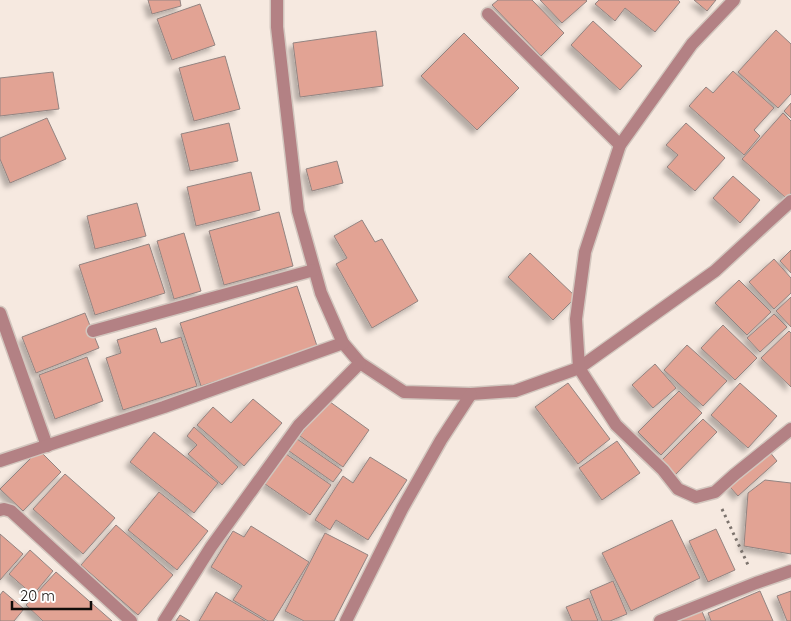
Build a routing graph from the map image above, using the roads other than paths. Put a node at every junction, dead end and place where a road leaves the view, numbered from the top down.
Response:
1 (277, 0) edge
2 (734, 0) edge
3 (488, 14) dead end
4 (620, 145) junction
5 (791, 201) edge
6 (314, 270) junction
7 (0, 313) edge
8 (94, 331) dead end
9 (343, 343) junction
10 (360, 363) junction
11 (579, 368) junction
12 (470, 394) junction
13 (791, 429) edge
14 (47, 446) junction
15 (0, 461) edge
16 (0, 510) edge
17 (791, 571) edge
18 (131, 621) edge
19 (164, 621) edge
20 (346, 621) edge
21 (660, 621) edge

1 - 6 street
2 - 4 street
3 - 4 street
4 - 11 street
5 - 11 street
6 - 8 street
6 - 9 street
7 - 14 street
9 - 10 street
9 - 14 street
10 - 12 street
10 - 19 street
11 - 12 street
11 - 13 street
12 - 20 street
14 - 15 street
16 - 18 street
17 - 21 street

